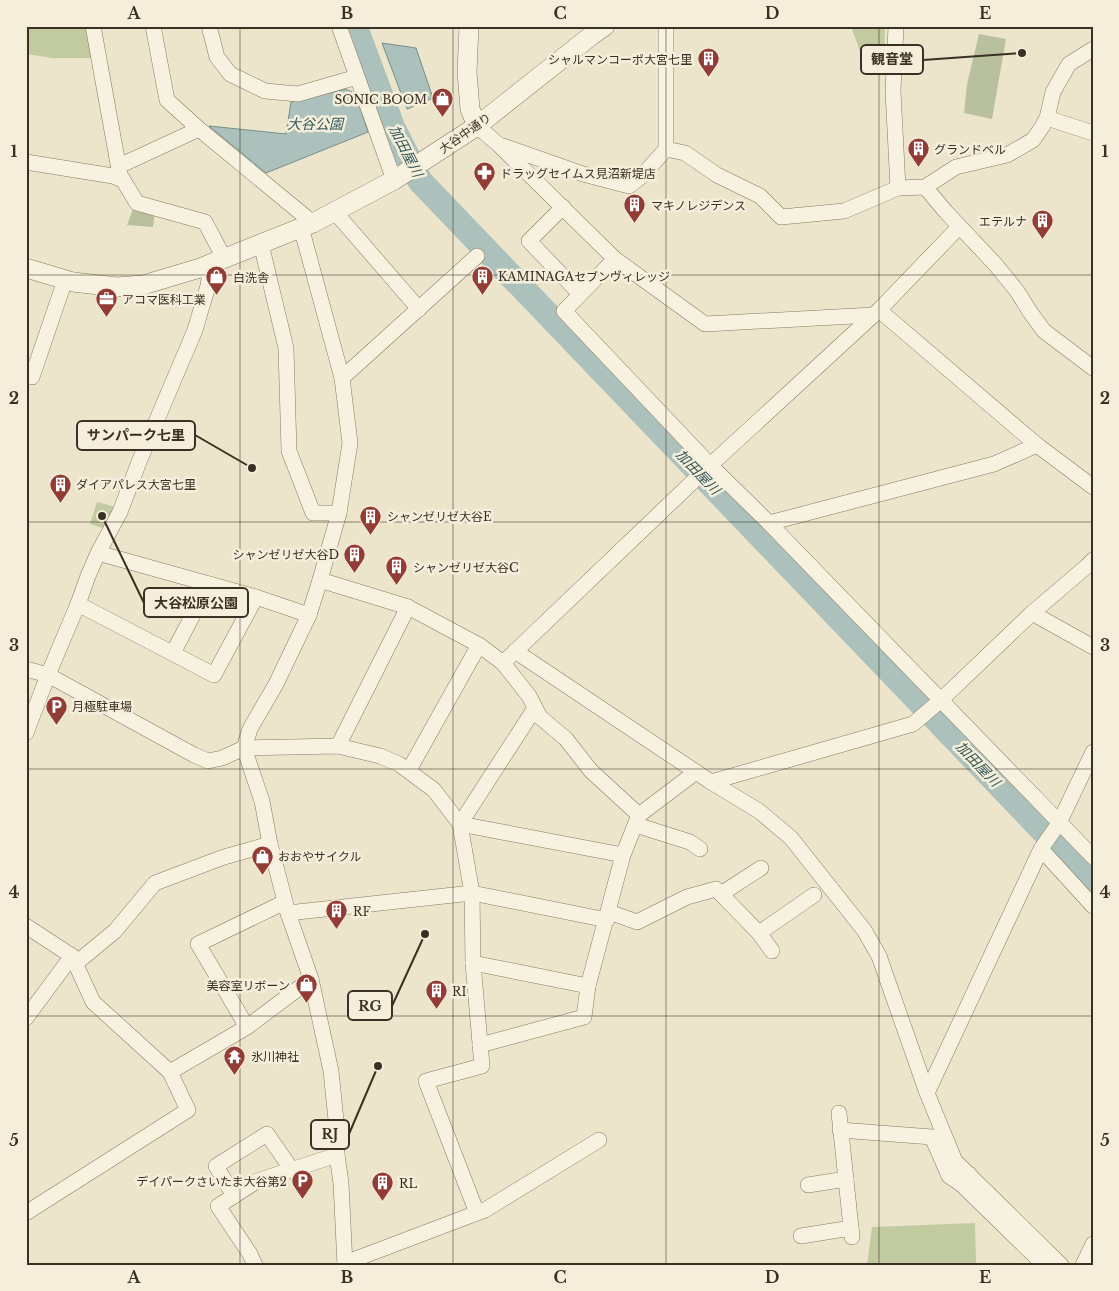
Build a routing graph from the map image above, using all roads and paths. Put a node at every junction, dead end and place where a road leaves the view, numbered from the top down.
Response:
1 (93, 26) edge
2 (152, 26) edge
3 (209, 26) edge
4 (339, 26) edge
5 (469, 26) edge
6 (605, 26) edge
7 (666, 26) edge
8 (896, 26) edge
9 (1093, 49) edge
10 (356, 77) junction
11 (1047, 118) junction
12 (477, 126) junction
13 (200, 129) junction
14 (1093, 133) edge
15 (499, 145) junction
16 (666, 149) junction
17 (26, 162) edge
18 (121, 173) junction
19 (394, 180) junction
20 (926, 187) junction
21 (898, 188) junction
22 (563, 207) junction
23 (334, 211) junction
24 (307, 225) junction
25 (960, 227) junction
26 (260, 244) junction
27 (477, 256) dead end
28 (615, 259) junction
29 (217, 261) junction
30 (26, 268) edge
31 (65, 280) junction
32 (580, 294) junction
33 (419, 309) junction
34 (876, 312) junction
35 (1093, 368) edge
36 (26, 375) edge
37 (342, 378) junction
38 (1037, 445) junction
39 (704, 471) junction
40 (1093, 487) edge
41 (339, 513) junction
42 (769, 523) junction
43 (98, 553) junction
44 (1093, 560) edge
45 (320, 580) junction
46 (210, 584) junction
47 (256, 597) junction
48 (78, 604) junction
49 (408, 607) junction
50 (1032, 613) junction
51 (308, 615) junction
52 (479, 645) junction
53 (1093, 647) edge
54 (515, 651) junction
55 (173, 654) junction
56 (503, 663) junction
57 (26, 669) edge
58 (48, 675) junction
59 (933, 707) junction
60 (535, 708) junction
61 (26, 733) edge
62 (338, 746) junction
63 (244, 748) junction
64 (1093, 752) edge
65 (409, 770) junction
66 (696, 772) junction
67 (710, 782) junction
68 (638, 820) junction
69 (1060, 823) junction
70 (460, 824) junction
71 (270, 844) junction
72 (700, 849) dead end
73 (1041, 849) junction
74 (623, 856) junction
75 (1093, 857) edge
76 (761, 868) dead end
77 (472, 893) junction
78 (721, 894) junction
79 (814, 895) dead end
80 (1093, 906) edge
81 (286, 908) junction
82 (608, 916) junction
83 (26, 926) edge
84 (759, 933) junction
85 (772, 951) dead end
86 (73, 960) junction
87 (473, 963) junction
88 (311, 979) junction
89 (588, 986) junction
90 (26, 1018) edge
91 (247, 1027) junction
92 (480, 1045) junction
93 (170, 1072) junction
94 (927, 1092) junction
95 (839, 1113) dead end
96 (840, 1130) junction
97 (599, 1140) dead end
98 (336, 1155) junction
99 (292, 1170) junction
100 (846, 1179) junction
101 (965, 1179) junction
102 (808, 1185) dead end
103 (234, 1196) junction
104 (26, 1213) edge
105 (477, 1214) junction
106 (801, 1236) dead end
107 (1093, 1244) edge
108 (345, 1264) edge
109 (255, 1265) edge
110 (1044, 1265) edge
111 (1061, 1265) edge
112 (1083, 1265) edge

1 - 18 street
2 - 13 street
3 - 10 street
4 - 10 street
5 - 12 street
6 - 12 street, 大谷中通り
7 - 16 street
8 - 21 street
9 - 11 street
10 - 19 street
11 - 14 street
11 - 20 street
12 - 15 street
12 - 19 street, 大谷中通り
13 - 18 street
13 - 24 street
15 - 16 street
15 - 22 street
16 - 21 street
17 - 18 street
18 - 29 street
19 - 23 street, 大谷中通り
20 - 21 street
20 - 25 street
22 - 28 street
22 - 32 street
23 - 24 street, 大谷中通り
23 - 33 street
24 - 26 street, 大谷中通り
24 - 37 street
25 - 34 street
25 - 35 street
26 - 29 street, 大谷中通り
26 - 41 street
27 - 33 street
28 - 32 street
28 - 34 street
29 - 31 street, 大谷中通り
29 - 43 street
30 - 31 street, 大谷中通り
31 - 36 street
32 - 39 street
33 - 37 street
34 - 38 street
34 - 39 street
37 - 41 street
38 - 40 street
38 - 42 street
39 - 42 street
39 - 54 street
41 - 45 street
42 - 59 street
43 - 46 street
43 - 48 street
44 - 50 street
45 - 49 street
45 - 51 street
46 - 47 street
46 - 55 street
47 - 51 street
47 - 55 street
48 - 55 street
48 - 58 street
49 - 52 street
49 - 62 street
50 - 53 street
50 - 59 street
51 - 63 street
52 - 56 street
52 - 65 street
54 - 56 street
54 - 66 street
56 - 60 street
57 - 58 street
58 - 61 street
58 - 63 street
59 - 67 street
59 - 69 street
60 - 68 street
60 - 70 street
62 - 63 street
62 - 65 street
63 - 71 street
64 - 69 street
65 - 70 street
66 - 67 street
66 - 68 street
67 - 94 street
68 - 72 street
68 - 74 street
69 - 73 street
69 - 75 street
70 - 74 street
70 - 77 street
71 - 81 street
71 - 86 street
73 - 80 street
73 - 94 street
74 - 82 street
76 - 78 street
77 - 81 street
77 - 82 street
77 - 87 street
78 - 82 street
78 - 84 street
79 - 84 street
81 - 88 street
81 - 91 street
82 - 89 street
83 - 86 street
84 - 85 street
86 - 90 street
86 - 93 street
87 - 89 street
87 - 92 street
88 - 91 street
88 - 98 street
89 - 92 street
91 - 93 street
92 - 105 street
93 - 104 street
94 - 101 street
95 - 96 street
96 - 100 street
96 - 101 street
97 - 105 street
98 - 99 street
98 - 108 street
99 - 103 street
99 - 103 street
100 - 102 street
100 - 106 street
101 - 110 street
101 - 111 street
103 - 109 street
105 - 108 street
107 - 112 street

